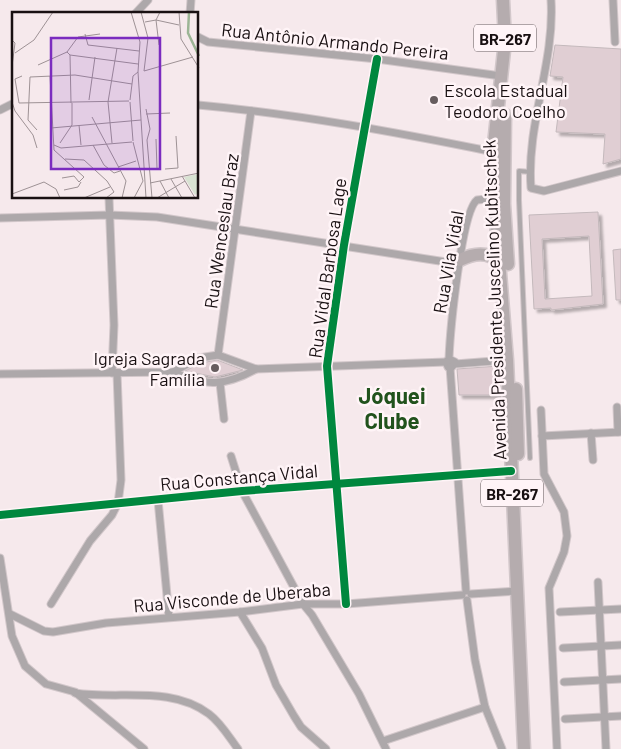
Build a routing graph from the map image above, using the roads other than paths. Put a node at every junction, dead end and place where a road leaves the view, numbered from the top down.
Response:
1 (148, 0) edge
2 (503, 0) edge
3 (510, 0) edge
4 (551, 0) edge
5 (613, 0) edge
6 (137, 12) edge
7 (199, 38) edge
8 (615, 42) dead end
9 (377, 58) junction
10 (501, 76) junction
11 (12, 104) edge
12 (199, 105) edge
13 (0, 110) edge
14 (252, 111) junction
15 (365, 126) junction
16 (494, 152) junction
17 (621, 171) edge
18 (531, 172) junction
19 (109, 199) edge
20 (499, 201) junction
21 (109, 215) junction
22 (0, 218) edge
23 (234, 228) junction
24 (344, 245) junction
25 (459, 262) junction
26 (500, 262) junction
27 (218, 355) junction
28 (507, 360) junction
29 (450, 363) junction
30 (327, 366) junction
31 (256, 369) junction
32 (173, 372) junction
33 (115, 373) junction
34 (0, 374) edge
35 (220, 383) junction
36 (617, 407) dead end
37 (541, 410) dead end
38 (224, 419) dead end
39 (620, 432) edge
40 (591, 434) junction
41 (542, 436) junction
42 (231, 456) dead end
43 (530, 458) dead end
44 (593, 460) dead end
45 (511, 471) junction
46 (457, 473) junction
47 (338, 484) junction
48 (242, 491) junction
49 (158, 500) junction
50 (118, 503) junction
51 (0, 515) edge
52 (0, 558) edge
53 (598, 582) dead end
54 (516, 591) junction
55 (467, 595) junction
56 (52, 604) dead end
57 (303, 604) junction
58 (346, 604) junction
59 (621, 609) edge
60 (600, 611) junction
61 (240, 612) junction
62 (560, 612) dead end
63 (10, 614) junction
64 (169, 617) junction
65 (621, 645) edge
66 (601, 646) junction
67 (563, 648) dead end
68 (603, 680) junction
69 (621, 680) edge
70 (564, 682) dead end
71 (74, 692) junction
72 (485, 707) junction
73 (621, 716) edge
74 (604, 717) junction
75 (565, 718) dead end
76 (382, 741) junction
77 (144, 749) edge
78 (238, 749) edge
79 (326, 749) edge
80 (386, 749) edge
81 (502, 749) edge
82 (524, 749) edge
83 (530, 749) edge
84 (557, 749) edge
85 (606, 749) edge

1 - 6 street
2 - 10 highway, Avenida Presidente Juscelino Kubitschek / BR-267
3 - 20 highway, Avenida Presidente Juscelino Kubitschek / BR-267
4 - 18 street
5 - 8 street
7 - 9 street, Rua Antônio Armando Pereira
9 - 10 street, Rua Antônio Armando Pereira
9 - 15 street, Rua Vidal Barbosa Lage
10 - 16 highway, Avenida Presidente Juscelino Kubitschek / BR-267
11 - 13 street
12 - 14 street
14 - 15 street
14 - 23 street, Rua Wenceslau Braz
15 - 16 street
15 - 24 street, Rua Vidal Barbosa Lage
16 - 20 highway, Avenida Presidente Juscelino Kubitschek / BR-267
17 - 18 street
18 - 43 lane
19 - 21 street
20 - 25 street, Rua Vila Vidal
20 - 26 highway, Avenida Presidente Juscelino Kubitschek / BR-267
20 - 83 highway, Avenida Presidente Juscelino Kubitschek / BR-267
21 - 22 street
21 - 23 street
21 - 33 street
23 - 24 street
23 - 27 street, Rua Wenceslau Braz
24 - 25 street
24 - 30 street, Rua Vidal Barbosa Lage
25 - 26 highway
25 - 29 street, Rua Vila Vidal
26 - 28 highway, Avenida Presidente Juscelino Kubitschek / BR-267
27 - 31 street
27 - 32 street
28 - 29 street
28 - 45 highway, Avenida Presidente Juscelino Kubitschek / BR-267
29 - 30 street
29 - 46 street, Rua Vila Vidal
30 - 31 street
30 - 47 street, Rua Vidal Barbosa Lage
31 - 35 street
32 - 33 street
32 - 35 street
33 - 34 street
33 - 50 street
35 - 38 street
36 - 39 street
37 - 41 street
39 - 40 street
40 - 41 street
40 - 44 street
41 - 84 street
42 - 48 street
45 - 46 street, Rua Constança Vidal
45 - 54 highway, Avenida Presidente Juscelino Kubitschek / BR-267
46 - 47 street, Rua Constança Vidal
46 - 55 street, Rua Vila Vidal
47 - 48 street, Rua Constança Vidal
47 - 58 street, Rua Vidal Barbosa Lage
48 - 49 street, Rua Constança Vidal
48 - 57 street
49 - 50 street, Rua Constança Vidal
49 - 64 street
50 - 51 street, Rua Constança Vidal
50 - 56 street
52 - 63 street
53 - 60 street
54 - 55 street, Rua Visconde de Uberaba
54 - 82 highway, Avenida Presidente Juscelino Kubitschek / BR-267
55 - 58 street, Rua Visconde de Uberaba
55 - 72 street, Rua Vila Vidal
57 - 58 street, Rua Visconde de Uberaba
57 - 61 street, Rua Visconde de Uberaba
57 - 76 street
59 - 60 street
60 - 62 street
60 - 66 street
61 - 64 street, Rua Visconde de Uberaba
61 - 79 street
63 - 64 street, Rua Visconde de Uberaba
63 - 71 street
65 - 66 street
66 - 67 street
66 - 68 street
68 - 69 street
68 - 70 street
68 - 74 street
71 - 77 street
71 - 78 street
72 - 76 street
72 - 81 street, Rua Vila Vidal
73 - 74 street
74 - 75 street
74 - 85 street
76 - 80 street

